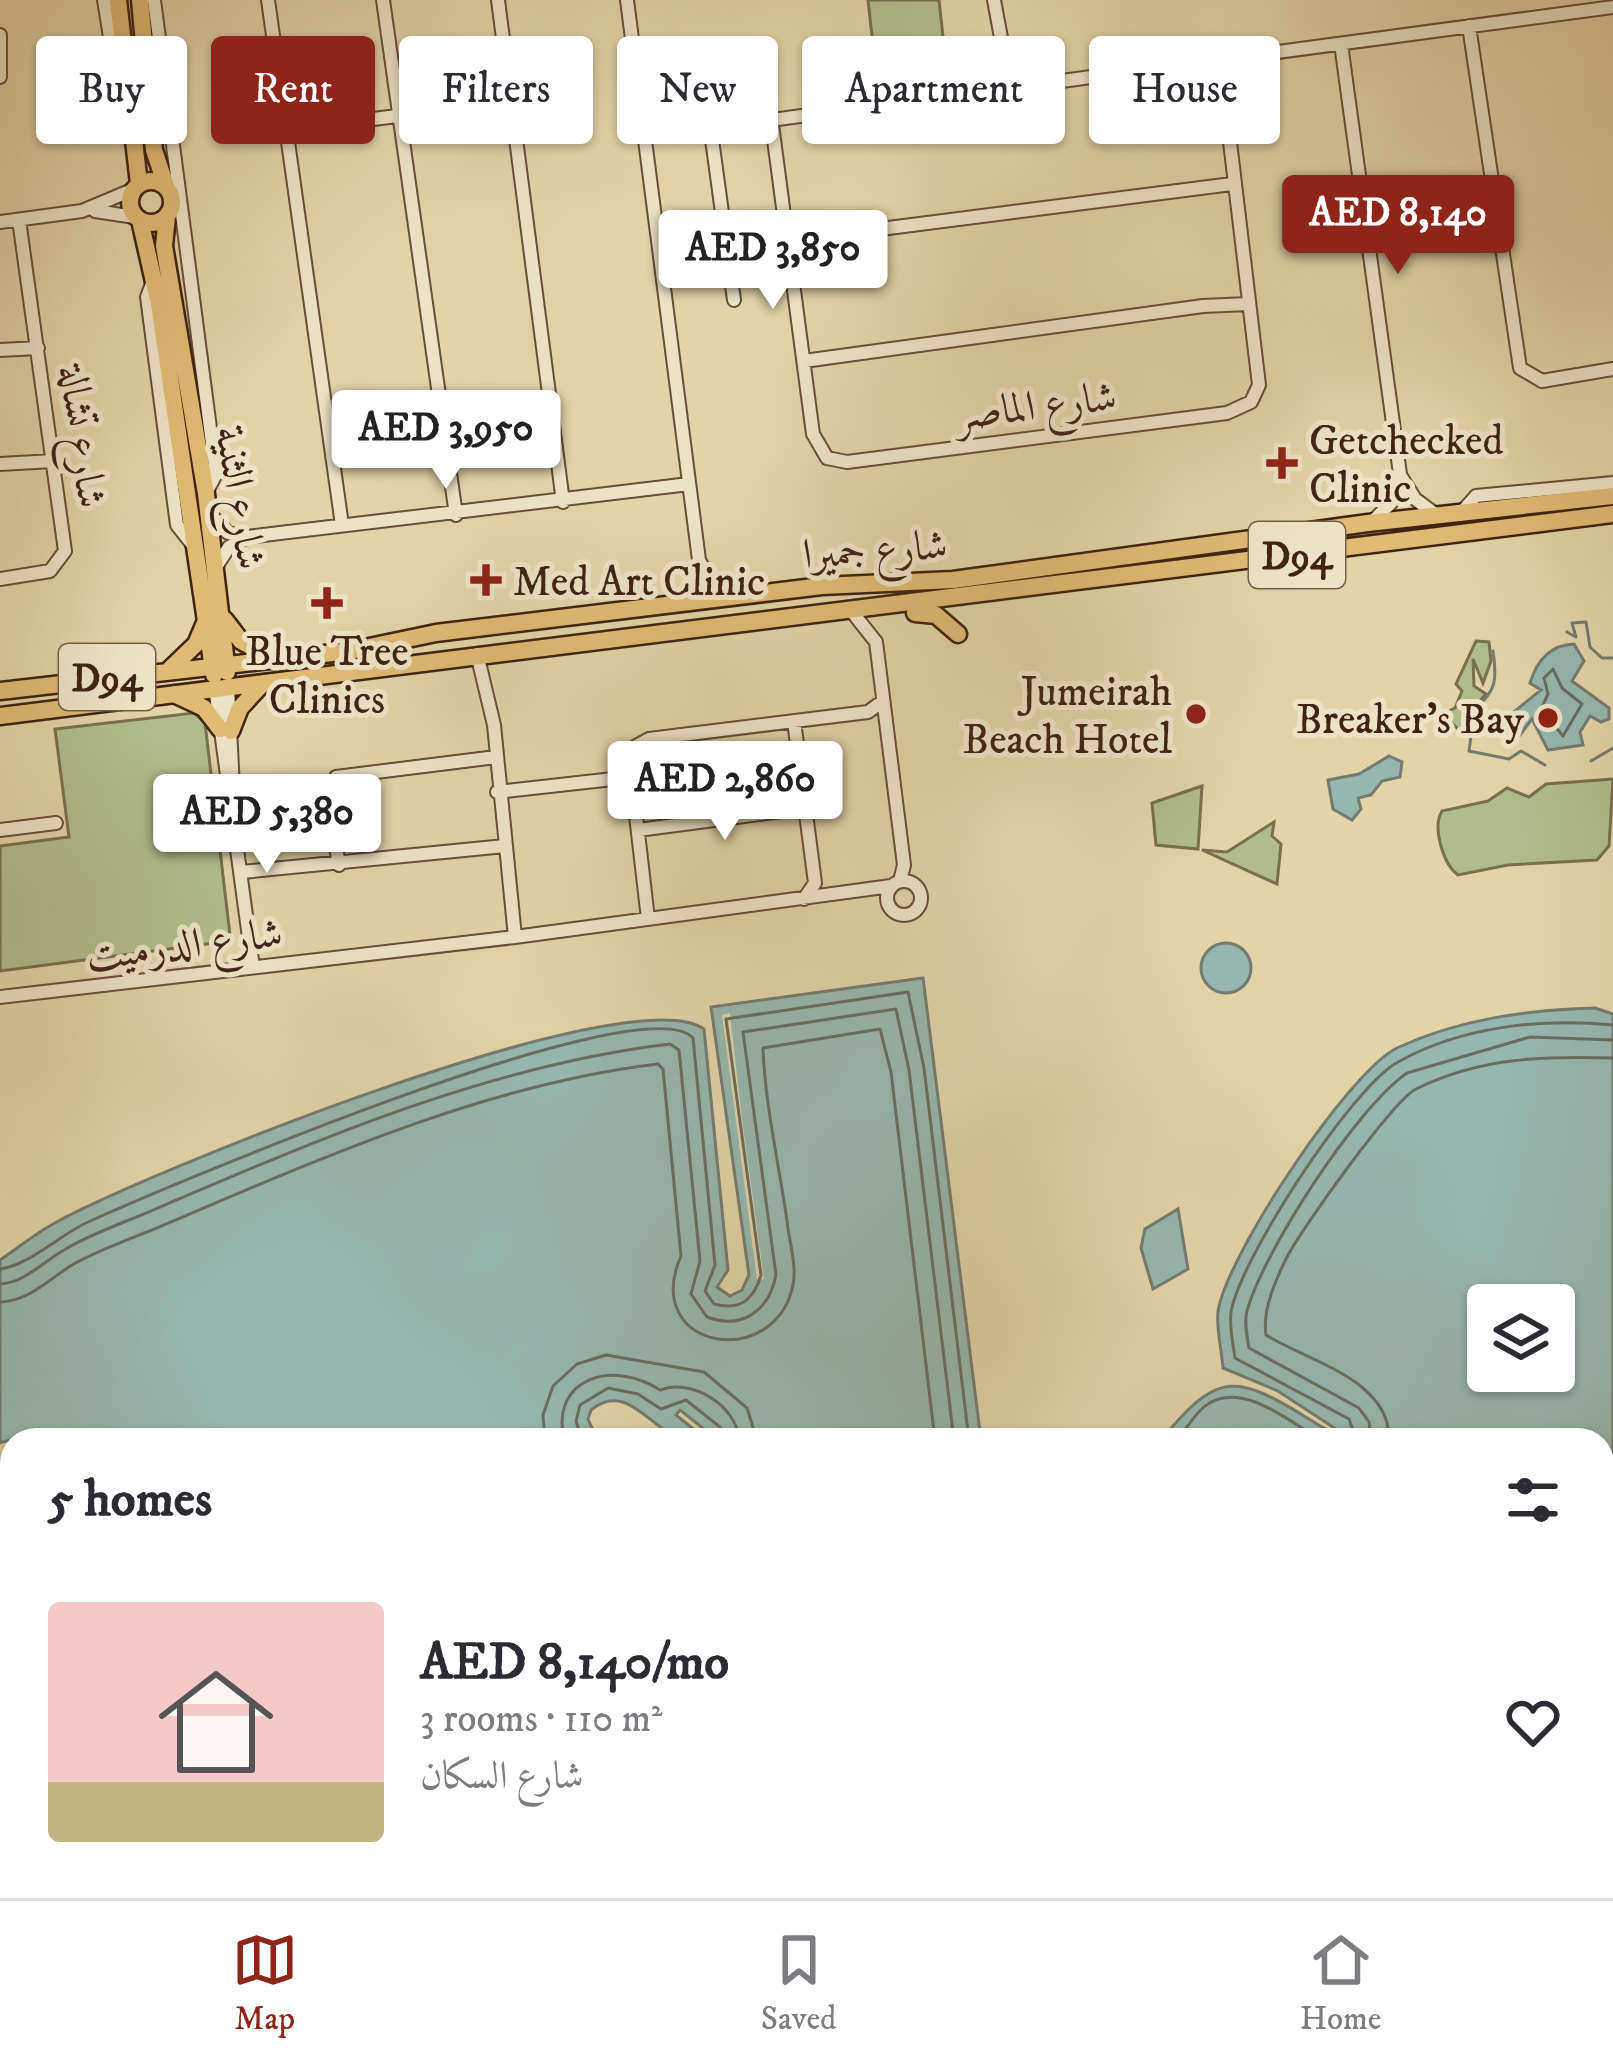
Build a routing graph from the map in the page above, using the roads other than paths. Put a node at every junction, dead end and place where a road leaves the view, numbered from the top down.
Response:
1 (104, 0) edge
2 (118, 0) edge
3 (140, 0) edge
4 (154, 0) edge
5 (268, 0) edge
6 (383, 0) edge
7 (498, 0) edge
8 (627, 0) edge
9 (994, 0) edge
10 (1613, 7) edge
11 (1472, 25) junction
12 (0, 34) edge
13 (110, 36) edge
14 (126, 36) edge
15 (141, 36) edge
16 (158, 36) edge
17 (273, 36) edge
18 (632, 36) edge
19 (999, 36) edge
20 (1345, 44) junction
21 (1280, 52) edge
22 (0, 77) edge
23 (397, 112) junction
24 (375, 115) edge
25 (140, 144) edge
26 (152, 144) edge
27 (175, 144) edge
28 (288, 144) edge
29 (647, 144) edge
30 (713, 144) edge
31 (777, 144) edge
32 (1228, 144) edge
33 (1232, 181) junction
34 (166, 186) junction
35 (136, 187) junction
36 (82, 211) junction
37 (167, 216) junction
38 (138, 218) junction
39 (24, 220) junction
40 (0, 222) edge
41 (786, 238) junction
42 (162, 274) junction
43 (190, 285) junction
44 (734, 300) dead end
45 (1247, 300) junction
46 (38, 344) junction
47 (0, 349) edge
48 (803, 356) junction
49 (1613, 369) edge
50 (52, 457) junction
51 (6, 464) edge
52 (1400, 474) junction
53 (1613, 483) edge
54 (690, 489) junction
55 (1613, 496) edge
56 (568, 501) junction
57 (207, 502) junction
58 (1613, 514) edge
59 (1459, 515) junction
60 (452, 516) junction
61 (1439, 517) junction
62 (1368, 523) junction
63 (338, 526) junction
64 (247, 537) junction
65 (699, 560) junction
66 (216, 567) junction
67 (1010, 573) junction
68 (1136, 576) junction
69 (0, 579) edge
70 (929, 582) junction
71 (1152, 587) dead end
72 (733, 597) junction
73 (955, 600) junction
74 (680, 604) junction
75 (873, 611) junction
76 (854, 613) junction
77 (216, 615) junction
78 (958, 634) dead end
79 (477, 654) junction
80 (274, 660) junction
81 (220, 665) junction
82 (170, 670) junction
83 (263, 683) junction
84 (221, 687) junction
85 (0, 691) edge
86 (168, 692) junction
87 (883, 701) junction
88 (868, 712) junction
89 (0, 716) edge
90 (794, 721) junction
91 (886, 721) junction
92 (225, 730) junction
93 (496, 758) junction
94 (631, 777) junction
95 (497, 792) junction
96 (805, 808) junction
97 (56, 823) dead end
98 (0, 830) edge
99 (638, 830) junction
100 (505, 846) junction
101 (340, 865) junction
102 (242, 872) junction
103 (815, 883) junction
104 (896, 884) junction
105 (830, 895) junction
106 (804, 900) junction
107 (888, 902) junction
108 (649, 919) junction
109 (515, 937) junction
110 (253, 967) junction
111 (0, 997) edge

1 - 13 street
2 - 14 main road
3 - 15 main road
4 - 16 street
5 - 17 street
6 - 23 street
7 - 56 street
8 - 18 street
9 - 19 street
10 - 11 street
11 - 20 street
11 - 49 street
12 - 22 street
20 - 21 street
20 - 52 street
23 - 24 street
23 - 60 street
25 - 35 main road
26 - 34 main road
27 - 43 street
28 - 63 street
29 - 54 street
30 - 44 street
31 - 41 street, شارع الماصر
32 - 33 street, شارع الماصر
33 - 41 street
33 - 45 street, شارع الماصر
34 - 35 main road
34 - 37 main road
35 - 36 street
35 - 38 main road
36 - 38 street
36 - 39 street
37 - 38 main road
37 - 42 main road, شارع الثنية
38 - 42 main road, شارع الثنية
39 - 40 street
39 - 46 street, شارع تشالة
41 - 48 street, شارع الماصر
42 - 43 main road
42 - 57 main road, شارع الثنية
42 - 77 main road, شارع الثنية
43 - 57 street
45 - 48 street
45 - 48 street, شارع الماصر
46 - 47 street
46 - 50 street, شارع تشالة
50 - 51 street
50 - 69 street, شارع تشالة
52 - 61 street
52 - 62 street
53 - 59 street
54 - 56 street
54 - 65 street
55 - 59 main road, شارع جميرا / D94
56 - 60 street
57 - 64 street
57 - 66 main road, شارع الثنية
58 - 68 main road, شارع جميرا / D94
59 - 61 main road, شارع جميرا / D94
60 - 63 street
61 - 62 main road, شارع جميرا / D94
62 - 67 main road, شارع جميرا / D94
63 - 64 street
64 - 66 street
65 - 72 street
65 - 74 street
66 - 77 main road, شارع الثنية
67 - 70 main road, شارع جميرا / D94
67 - 73 main road
68 - 71 main road
68 - 73 main road, شارع جميرا / D94
70 - 72 main road, شارع جميرا / D94
70 - 75 main road
72 - 74 main road, شارع جميرا / D94
73 - 75 main road, شارع جميرا / D94
74 - 80 main road, شارع جميرا / D94
75 - 76 main road, شارع جميرا / D94
75 - 78 main road
76 - 79 main road, شارع جميرا / D94
76 - 87 street
77 - 80 main road
77 - 81 main road, شارع الثنية
77 - 82 main road
79 - 83 main road, شارع جميرا / D94
79 - 93 street
80 - 81 main road, شارع جميرا / D94
81 - 82 main road, شارع جميرا / D94
81 - 84 main road, شارع الثنية
82 - 85 main road, شارع جميرا / D94
83 - 84 main road, شارع جميرا / D94
83 - 92 main road
84 - 86 main road, شارع جميرا / D94
84 - 92 street, شارع الثنية
86 - 89 main road, شارع جميرا / D94
86 - 92 main road
87 - 88 street
87 - 91 street
88 - 90 street
88 - 91 street
90 - 94 street
90 - 96 street
91 - 104 street
92 - 102 street, شارع الثنية
93 - 95 street
93 - 101 street
94 - 95 street
94 - 99 street
95 - 100 street
96 - 99 street
96 - 103 street
97 - 98 street
99 - 108 street
100 - 101 street
100 - 109 street
101 - 102 street
102 - 110 street, شارع الثنية
103 - 105 street
103 - 106 street
104 - 105 street, شارع الدرميت
104 - 107 street
104 - 107 street
105 - 106 street, شارع الدرميت
106 - 107 street, شارع الدرميت
106 - 108 street, شارع الدرميت
108 - 109 street, شارع الدرميت
109 - 110 street, شارع الدرميت
110 - 111 street, شارع الدرميت

